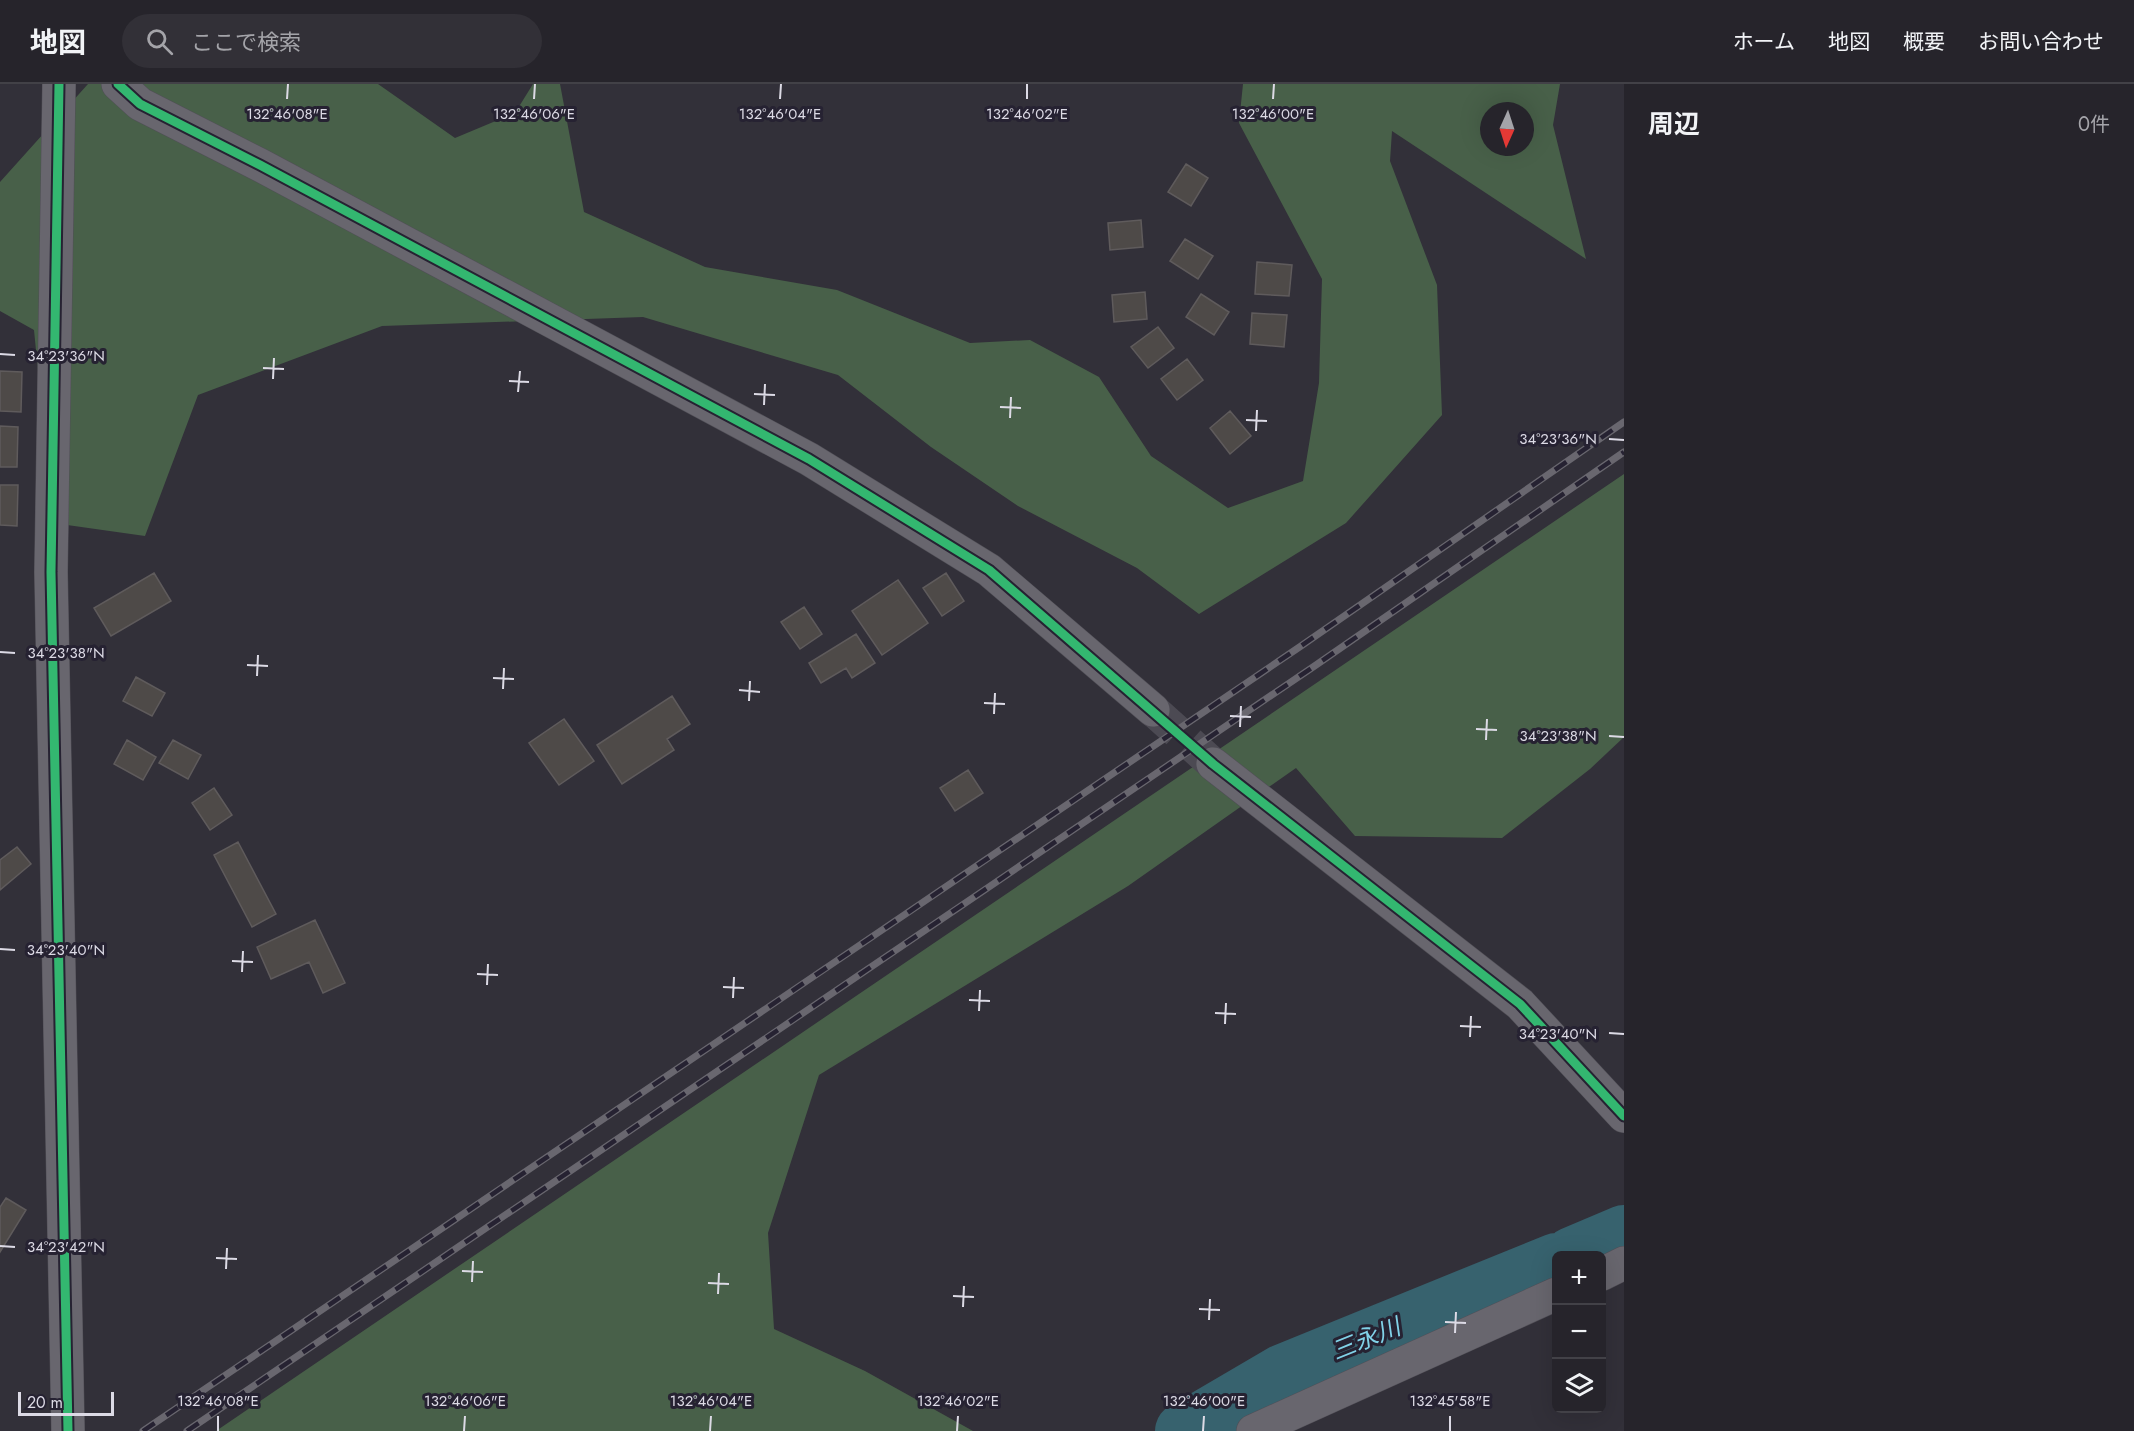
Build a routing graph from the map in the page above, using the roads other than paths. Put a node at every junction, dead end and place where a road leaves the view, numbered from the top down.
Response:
1 (58, 84) edge
2 (118, 84) edge
3 (1153, 710) tunnel mouth
4 (1213, 764) tunnel mouth
5 (1624, 1116) edge
6 (1624, 1263) edge
7 (1606, 1272) edge
8 (1552, 1296) edge
9 (68, 1431) edge
10 (1253, 1431) edge

1 - 9 street
2 - 3 street
4 - 5 street
6 - 7 street
8 - 10 street

